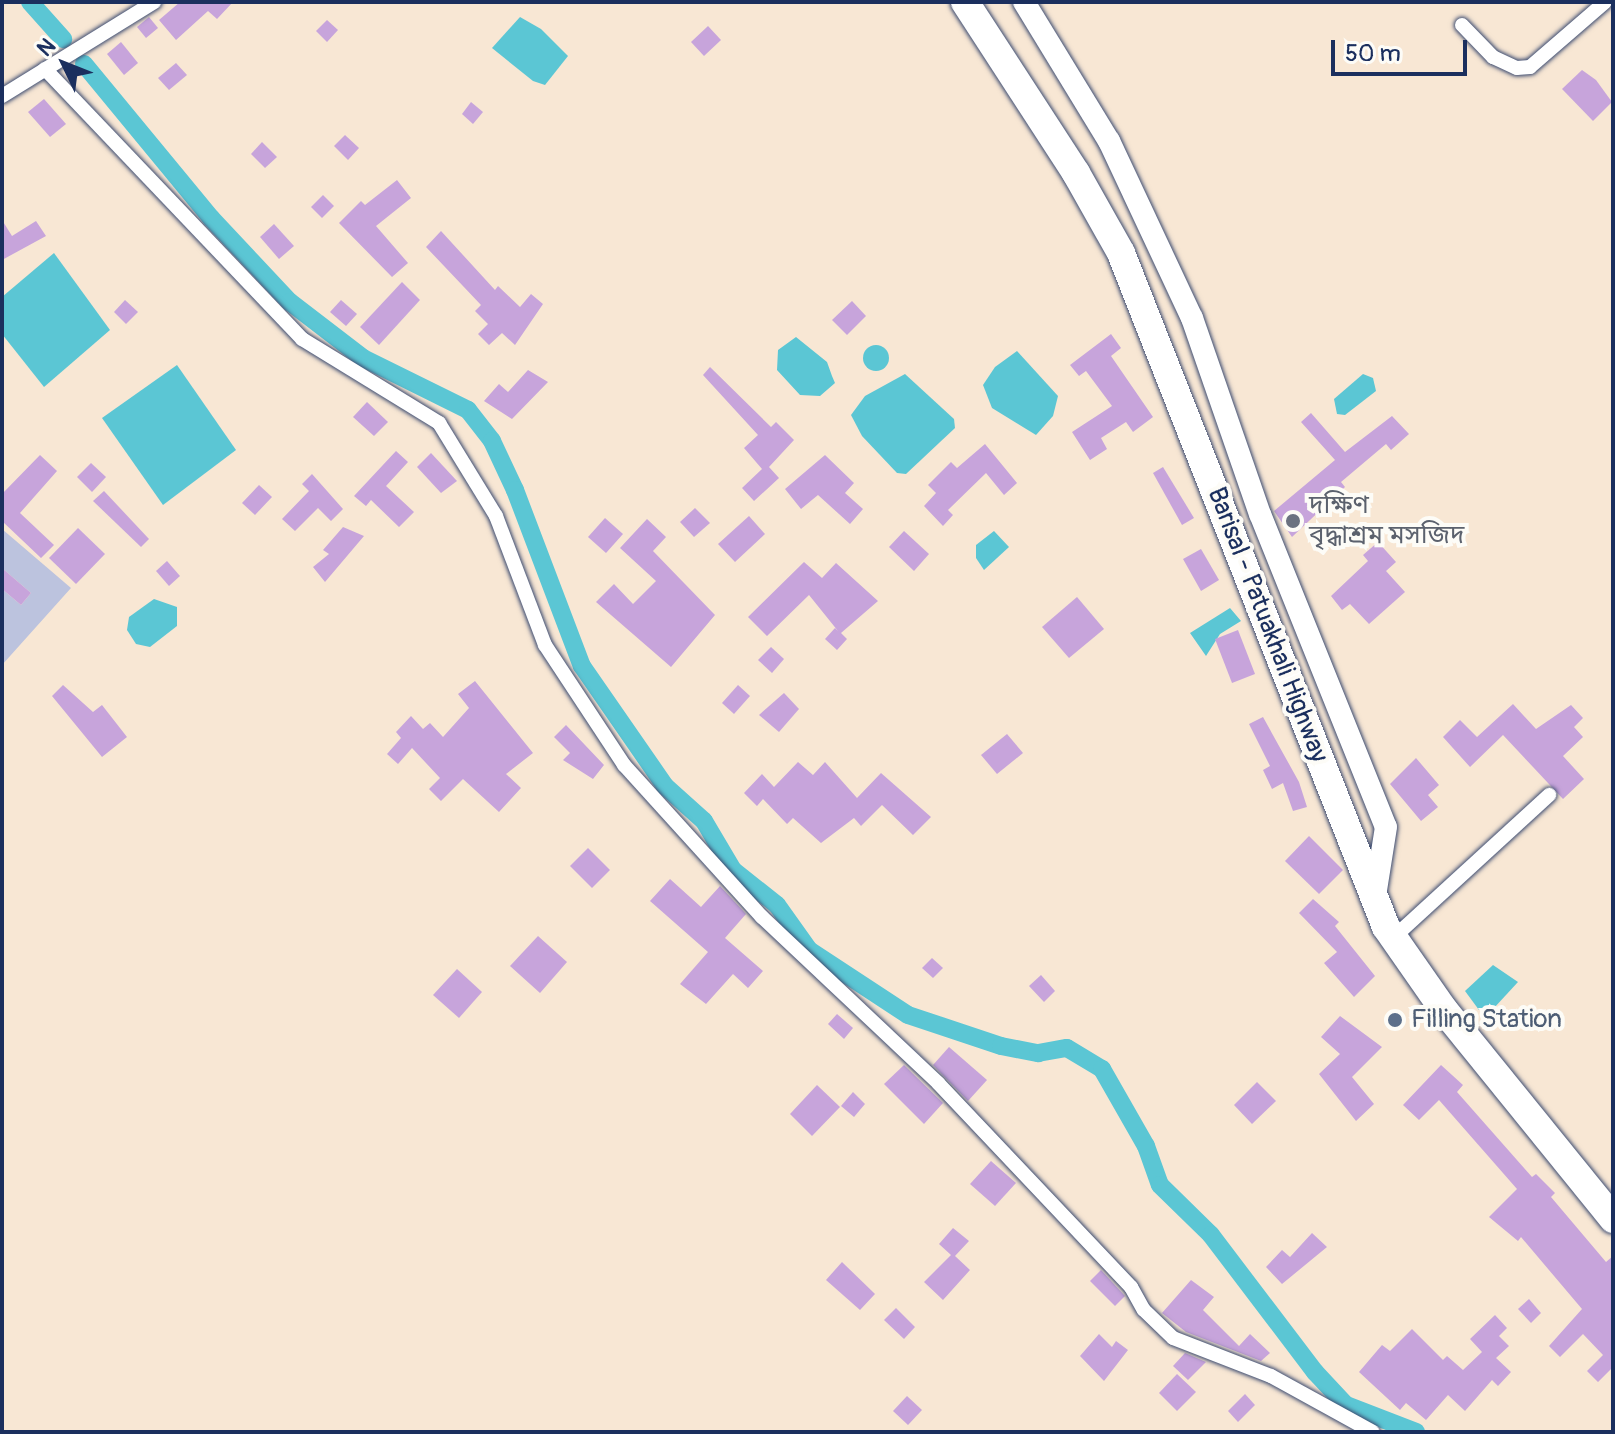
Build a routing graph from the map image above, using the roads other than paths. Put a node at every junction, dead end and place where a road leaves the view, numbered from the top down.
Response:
1 (154, 2) edge
2 (965, 2) edge
3 (1024, 2) edge
4 (1605, 2) edge
5 (1462, 25) dead end
6 (45, 69) junction
7 (2, 96) edge
8 (1549, 795) dead end
9 (1374, 903) junction
10 (1393, 938) junction
11 (1613, 1219) edge
12 (1373, 1432) edge

1 - 6 street
2 - 9 highway, Barisal - Patuakhali Highway
3 - 9 street
4 - 5 street
6 - 7 street
6 - 12 street
8 - 10 street
9 - 10 highway, Barisal - Patuakhali Highway
10 - 11 highway, Barisal - Patuakhali Highway

